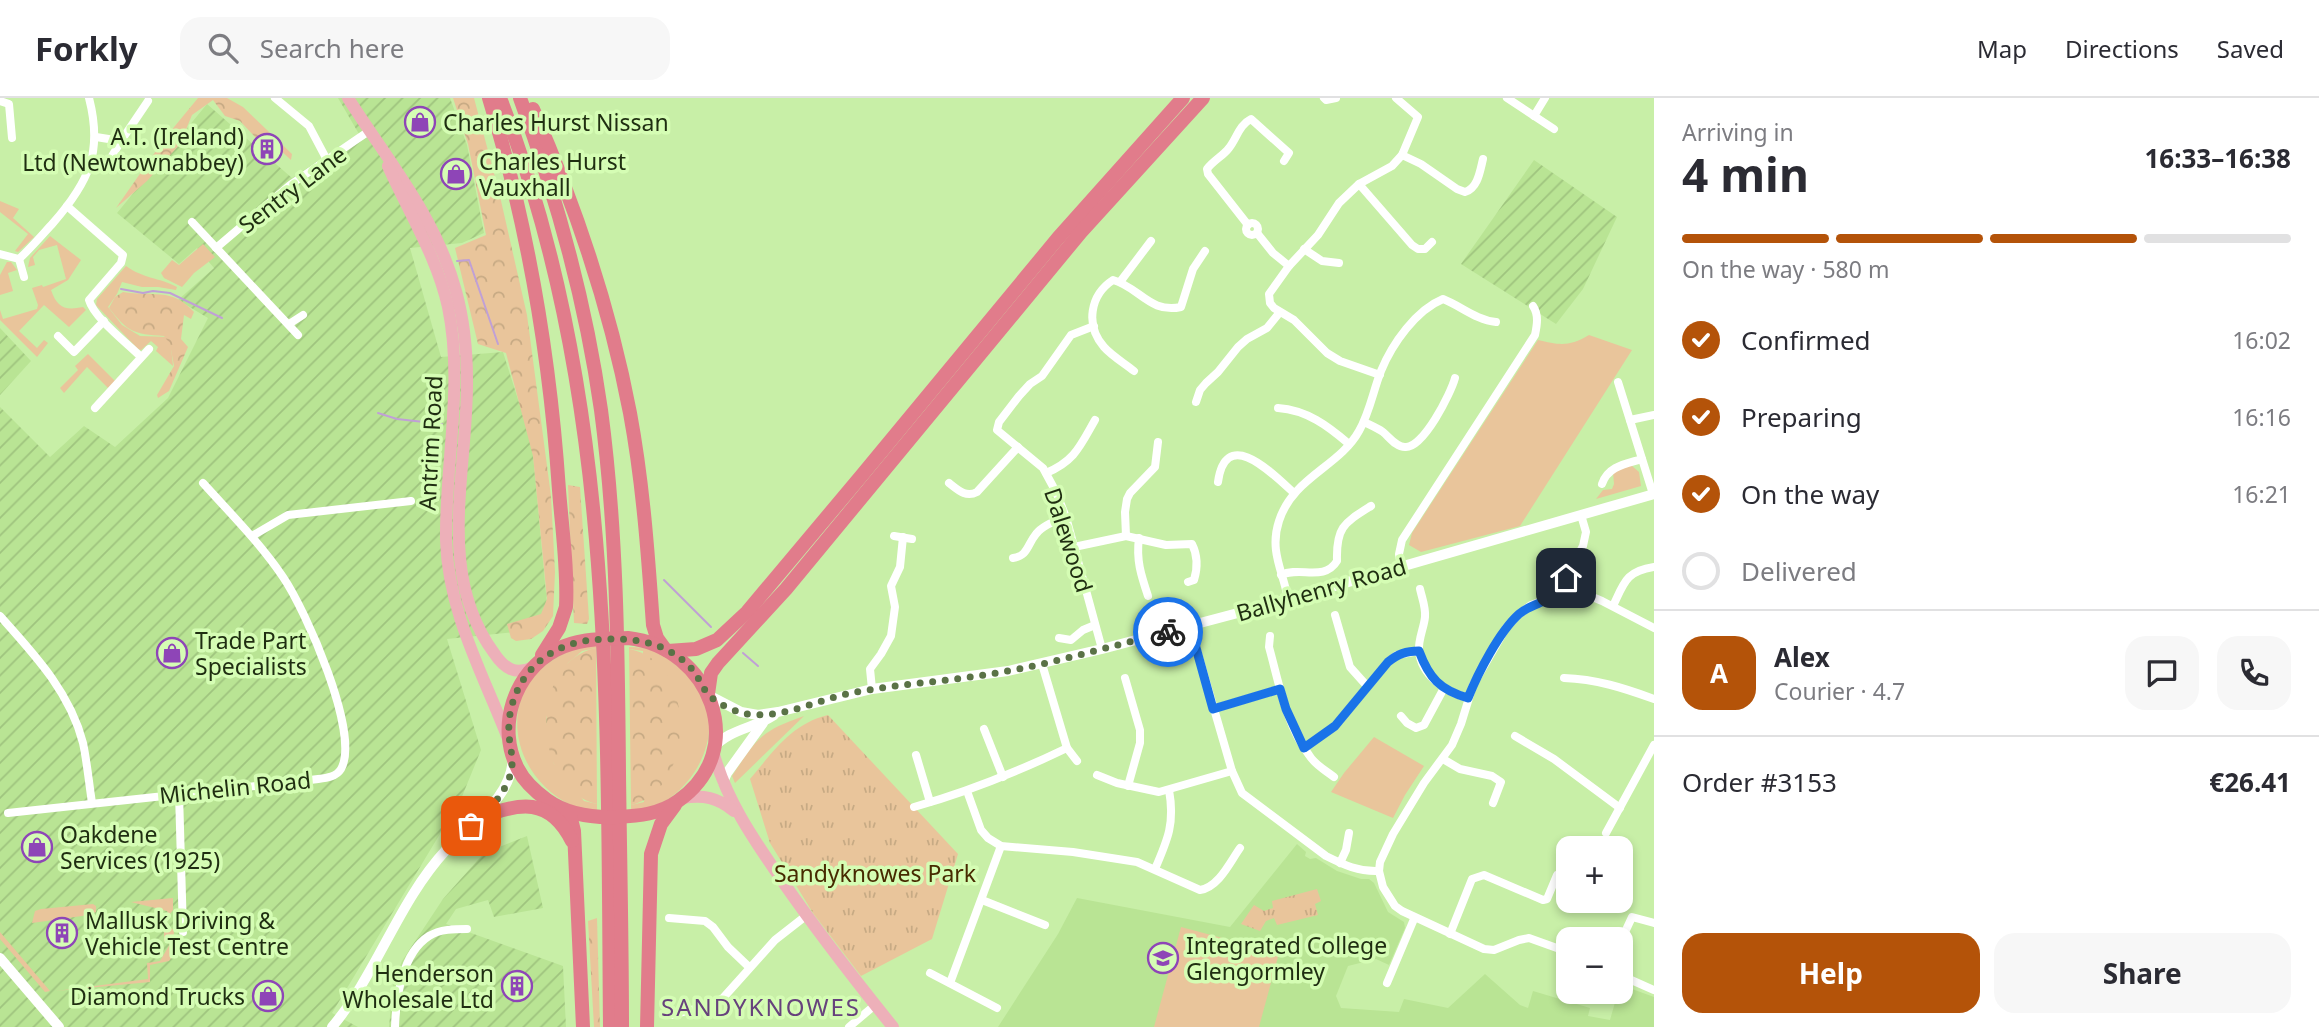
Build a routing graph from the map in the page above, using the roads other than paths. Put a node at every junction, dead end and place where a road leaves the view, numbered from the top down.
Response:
1 (90, 98) edge
2 (275, 98) edge
3 (348, 98) edge
4 (489, 98) edge
5 (500, 98) edge
6 (520, 98) edge
7 (528, 98) edge
8 (1184, 98) edge
9 (1203, 98) edge
10 (1324, 98) edge
11 (1336, 98) edge
12 (1396, 98) edge
13 (1507, 98) edge
14 (1545, 98) edge
15 (147, 99) edge
16 (0, 101) edge
17 (1534, 116) junction
18 (1554, 129) dead end
19 (369, 131) junction
20 (96, 137) junction
21 (12, 138) dead end
22 (121, 141) junction
23 (380, 148) junction
24 (1402, 155) junction
25 (112, 156) dead end
26 (1483, 159) dead end
27 (327, 160) junction
28 (1284, 160) dead end
29 (1359, 184) junction
30 (68, 206) junction
31 (192, 226) dead end
32 (1151, 241) dead end
33 (1432, 242) dead end
34 (216, 248) junction
35 (1304, 249) junction
36 (1205, 251) dead end
37 (0, 254) edge
38 (19, 259) junction
39 (1339, 263) dead end
40 (1289, 267) junction
41 (24, 277) dead end
42 (1120, 282) junction
43 (1533, 306) dead end
44 (1280, 312) junction
45 (303, 315) dead end
46 (104, 321) junction
47 (1496, 322) dead end
48 (289, 324) junction
49 (1094, 326) junction
50 (298, 335) dead end
51 (58, 336) dead end
52 (149, 349) dead end
53 (141, 357) junction
54 (1134, 370) dead end
55 (1380, 375) junction
56 (1455, 378) dead end
57 (1618, 382) dead end
58 (1196, 402) dead end
59 (94, 408) dead end
60 (1278, 408) dead end
61 (1654, 415) edge
62 (1630, 420) junction
63 (1095, 421) dead end
64 (1364, 422) junction
65 (1158, 442) dead end
66 (1349, 444) junction
67 (1018, 447) junction
68 (1642, 459) junction
69 (1046, 473) junction
70 (1218, 482) dead end
71 (203, 483) dead end
72 (948, 483) dead end
73 (1602, 484) dead end
74 (1294, 494) junction
75 (1653, 494) edge
76 (411, 501) dead end
77 (1371, 506) dead end
78 (1581, 515) junction
79 (1066, 517) junction
80 (253, 536) junction
81 (1126, 536) junction
82 (903, 537) dead end
83 (1139, 538) junction
84 (1074, 547) junction
85 (1013, 558) dead end
86 (1401, 567) junction
87 (1654, 567) edge
88 (1281, 575) junction
89 (1188, 582) dead end
90 (1561, 584) junction
91 (1420, 589) dead end
92 (1148, 596) dead end
93 (1288, 599) junction
94 (1614, 606) junction
95 (1335, 615) dead end
96 (0, 616) edge
97 (1095, 625) junction
98 (1190, 626) junction
99 (1654, 628) edge
100 (1270, 636) dead end
101 (1059, 638) dead end
102 (1102, 649) junction
103 (667, 650) junction
104 (1419, 651) junction
105 (611, 663) junction
106 (1042, 664) junction
107 (534, 666) junction
108 (1125, 678) dead end
109 (1563, 678) dead end
110 (1367, 686) junction
111 (1444, 688) junction
112 (1280, 689) junction
113 (872, 690) junction
114 (709, 695) junction
115 (1468, 698) junction
116 (1654, 699) edge
117 (1213, 709) junction
118 (778, 712) junction
119 (1401, 716) dead end
120 (765, 721) junction
121 (984, 729) dead end
122 (1515, 737) dead end
123 (1654, 745) edge
124 (1067, 747) junction
125 (1304, 748) junction
126 (713, 749) junction
127 (512, 750) junction
128 (916, 755) dead end
129 (1443, 759) junction
130 (1077, 761) dead end
131 (1232, 771) junction
132 (1097, 775) dead end
133 (1003, 777) junction
134 (1334, 777) dead end
135 (723, 782) junction
136 (1128, 786) junction
137 (1169, 790) junction
138 (967, 791) junction
139 (179, 793) junction
140 (680, 800) junction
141 (929, 802) junction
142 (92, 803) junction
143 (1493, 803) dead end
144 (557, 806) junction
145 (914, 807) dead end
146 (1620, 808) junction
147 (8, 813) dead end
148 (737, 813) junction
149 (484, 814) junction
150 (1349, 833) dead end
151 (1606, 833) dead end
152 (575, 845) junction
153 (614, 846) junction
154 (1001, 846) junction
155 (1240, 848) dead end
156 (1340, 863) junction
157 (1155, 869) junction
158 (1379, 871) junction
159 (1556, 878) edge
160 (982, 900) junction
161 (807, 915) junction
162 (669, 918) dead end
163 (1414, 919) junction
164 (1654, 922) edge
165 (1045, 925) dead end
166 (1627, 927) edge
167 (467, 929) dead end
168 (183, 932) dead end
169 (1450, 934) junction
170 (1556, 948) edge
171 (0, 958) edge
172 (749, 967) junction
173 (930, 973) dead end
174 (1633, 981) edge
175 (1387, 983) dead end
176 (950, 984) junction
177 (1654, 990) edge
178 (875, 1005) junction
179 (997, 1008) dead end
180 (672, 1015) dead end
181 (59, 1027) edge
182 (332, 1027) edge
183 (395, 1027) edge
184 (583, 1027) edge
185 (610, 1027) edge
186 (622, 1027) edge
187 (647, 1027) edge
188 (849, 1027) edge
189 (893, 1027) edge

1 - 20 street
2 - 27 street
3 - 19 main road, Antrim Road
4 - 107 highway
5 - 105 highway
6 - 105 highway
7 - 103 highway
8 - 103 highway
9 - 114 highway
10 - 11 street
12 - 24 street
13 - 17 street
14 - 17 street
15 - 22 street
16 - 21 street
17 - 18 street
19 - 23 main road, Antrim Road
19 - 27 street, Sentry Lane
20 - 22 street
20 - 30 street
22 - 25 street
23 - 107 main road, Antrim Road
23 - 127 main road, Antrim Road
24 - 26 street
24 - 29 street
27 - 34 street, Sentry Lane
28 - 40 street
29 - 33 street
29 - 35 street
30 - 38 street
30 - 46 street
31 - 34 street
32 - 42 street
34 - 48 street
35 - 39 street
35 - 40 street
36 - 42 street
37 - 38 street
38 - 41 street
40 - 44 street
42 - 49 street
43 - 86 street
44 - 55 street
44 - 58 street
45 - 48 street
46 - 51 street
46 - 53 street
47 - 55 street
48 - 50 street
49 - 54 street
49 - 67 street, Dalewood
52 - 53 street
53 - 59 street
55 - 64 street
56 - 64 street
57 - 62 street
60 - 66 street
61 - 62 street
62 - 68 street
63 - 69 street
64 - 66 street
65 - 81 street
66 - 74 street
67 - 69 street, Dalewood
67 - 72 street
68 - 73 street
68 - 75 street
69 - 79 street, Dalewood
70 - 74 street
71 - 80 street, Michelin Road
74 - 88 street
75 - 78 main road, Ballyhenry Road
76 - 80 street
77 - 88 street
78 - 86 main road, Ballyhenry Road
78 - 90 street
79 - 84 street, Dalewood
79 - 85 street
80 - 139 street, Michelin Road
81 - 83 street
81 - 84 street
82 - 113 street
83 - 89 street
83 - 92 street
84 - 97 street, Dalewood
86 - 93 main road, Ballyhenry Road
87 - 94 street
88 - 93 street
90 - 94 street
90 - 115 street
91 - 104 street
93 - 98 main road, Ballyhenry Road
94 - 99 street
95 - 110 street
96 - 142 street
97 - 101 street
97 - 102 street, Dalewood
98 - 102 main road, Ballyhenry Road
98 - 117 street
100 - 112 street
102 - 106 main road, Ballyhenry Road
103 - 107 highway
103 - 114 highway
104 - 110 street
104 - 111 street
105 - 153 highway
106 - 113 main road, Ballyhenry Road
106 - 124 street
107 - 127 highway
108 - 136 street
109 - 116 street
110 - 125 street
111 - 115 street
111 - 119 street
112 - 117 street
112 - 125 street
113 - 118 main road, Ballyhenry Road
114 - 118 main road, Ballyhenry Road
114 - 126 highway
115 - 129 street
117 - 131 street
118 - 120 main road, Ballyhenry Road
120 - 126 main road, Ballyhenry Road
120 - 135 main road
121 - 133 street
122 - 146 street
123 - 146 street
124 - 130 street
124 - 133 street
125 - 134 street
126 - 135 main road
126 - 140 highway
127 - 144 highway
127 - 149 main road
128 - 141 street
129 - 143 street
129 - 158 street
131 - 137 street
131 - 156 street
132 - 136 street
133 - 138 street
135 - 148 main road
136 - 137 street
137 - 157 street
138 - 141 street
138 - 154 street
139 - 142 street, Michelin Road
139 - 168 street
140 - 144 highway
140 - 148 main road
140 - 187 highway
141 - 145 street
142 - 147 street, Michelin Road
144 - 149 main road
144 - 152 highway
146 - 151 street
148 - 161 main road
149 - 152 highway
149 - 182 main road
150 - 156 street
152 - 184 highway
153 - 185 highway
153 - 186 highway
154 - 157 street
154 - 160 street
155 - 157 street
156 - 158 street
158 - 163 street
159 - 169 street
160 - 165 street
160 - 176 street
161 - 172 street
161 - 178 main road
162 - 172 street
163 - 169 street
163 - 175 street
164 - 166 street
167 - 183 street
169 - 170 street
171 - 181 main road
172 - 180 street
173 - 176 street
174 - 177 street
176 - 179 street
178 - 188 street
178 - 189 main road

